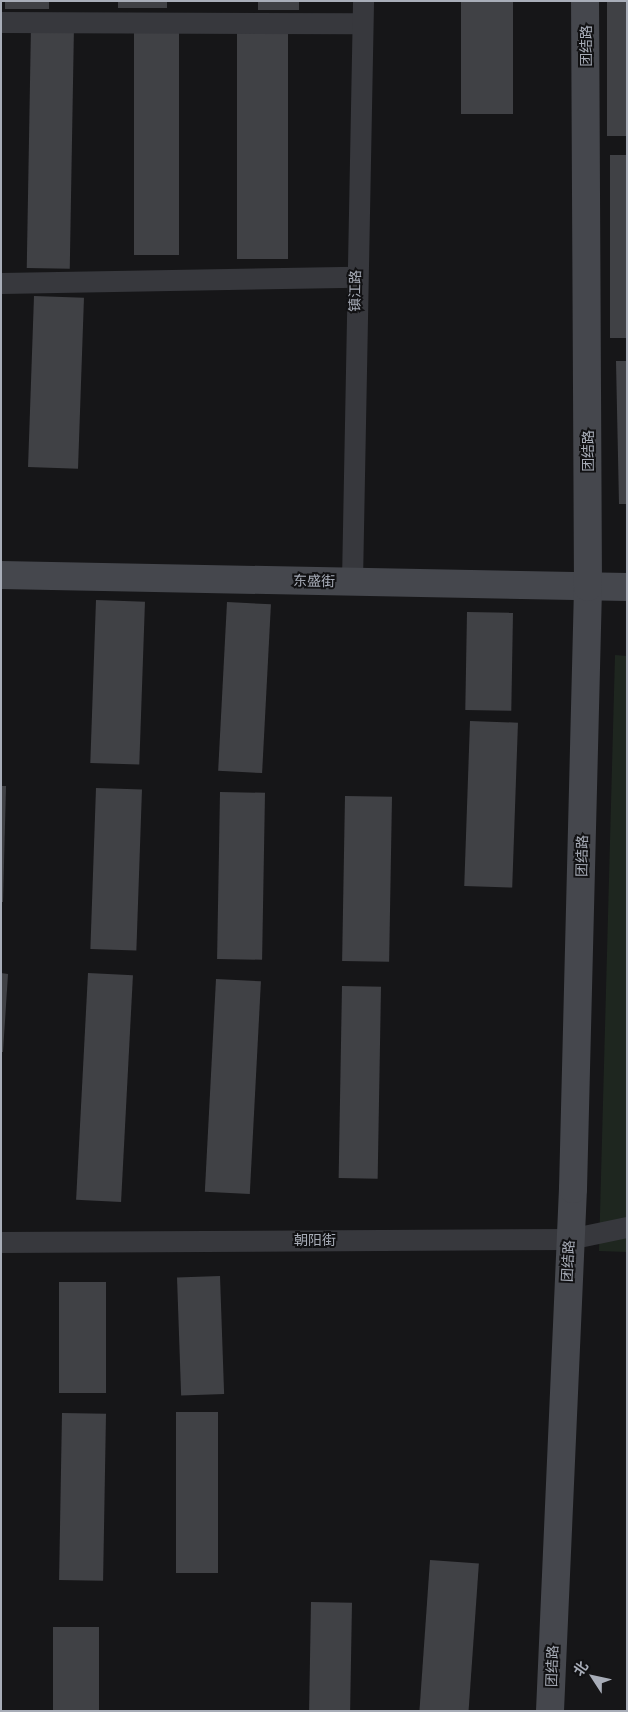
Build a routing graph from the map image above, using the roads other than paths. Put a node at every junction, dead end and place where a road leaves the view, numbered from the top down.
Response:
1 (363, 1) edge
2 (586, 1) edge
3 (1, 22) edge
4 (362, 23) junction
5 (356, 277) junction
6 (1, 283) edge
7 (1, 575) edge
8 (352, 581) junction
9 (588, 586) junction
10 (627, 587) edge
11 (627, 1227) edge
12 (569, 1238) junction
13 (1, 1242) edge
14 (550, 1711) edge

1 - 4 street, 镇江路
2 - 9 street, 团结路
3 - 4 street
4 - 5 street, 镇江路
5 - 6 street
5 - 8 street, 镇江路
7 - 8 street, 东盛街
8 - 9 street, 东盛街
9 - 10 street, 东盛街
9 - 12 street, 团结路
11 - 12 street, 朝阳街
12 - 13 street, 朝阳街
12 - 14 street, 团结路

